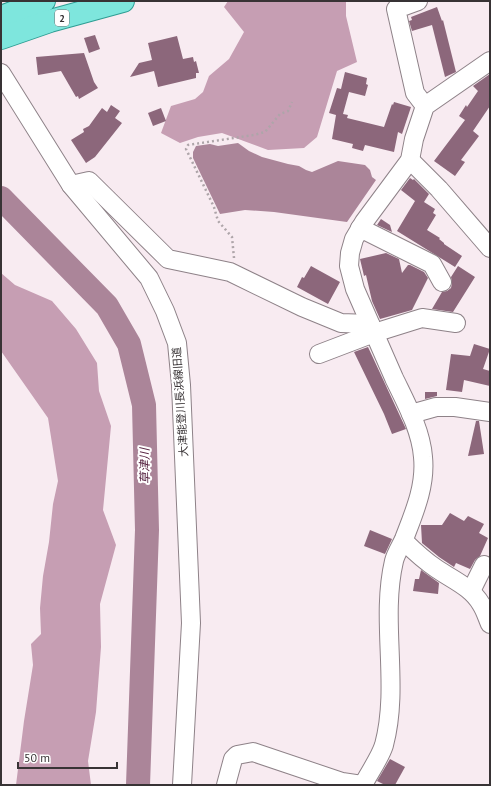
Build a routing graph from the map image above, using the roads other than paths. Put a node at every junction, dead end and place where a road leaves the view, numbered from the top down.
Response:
1 (44, 1) edge
2 (123, 1) edge
3 (418, 1) edge
4 (1, 17) edge
5 (1, 38) edge
6 (490, 61) edge
7 (1, 73) edge
8 (425, 106) junction
9 (410, 160) junction
10 (71, 185) junction
11 (360, 228) junction
12 (490, 248) edge
13 (442, 282) dead end
14 (456, 323) dead end
15 (372, 329) junction
16 (319, 354) dead end
17 (490, 412) edge
18 (411, 414) junction
19 (404, 541) junction
20 (484, 564) dead end
21 (471, 591) junction
22 (490, 624) edge
23 (182, 785) edge
24 (226, 785) edge
25 (362, 785) edge

1 - 4 main road, 2
2 - 5 main road, 2
3 - 8 street
6 - 8 street
7 - 10 street, 大津能登川長浜線旧道
8 - 9 street
9 - 11 street
9 - 12 street
10 - 15 street
10 - 23 street, 大津能登川長浜線旧道
11 - 13 street
11 - 15 street
14 - 15 street
15 - 16 street
15 - 18 street
17 - 18 street
18 - 19 street
19 - 21 street
19 - 25 street
20 - 21 street
21 - 22 street
24 - 25 street

